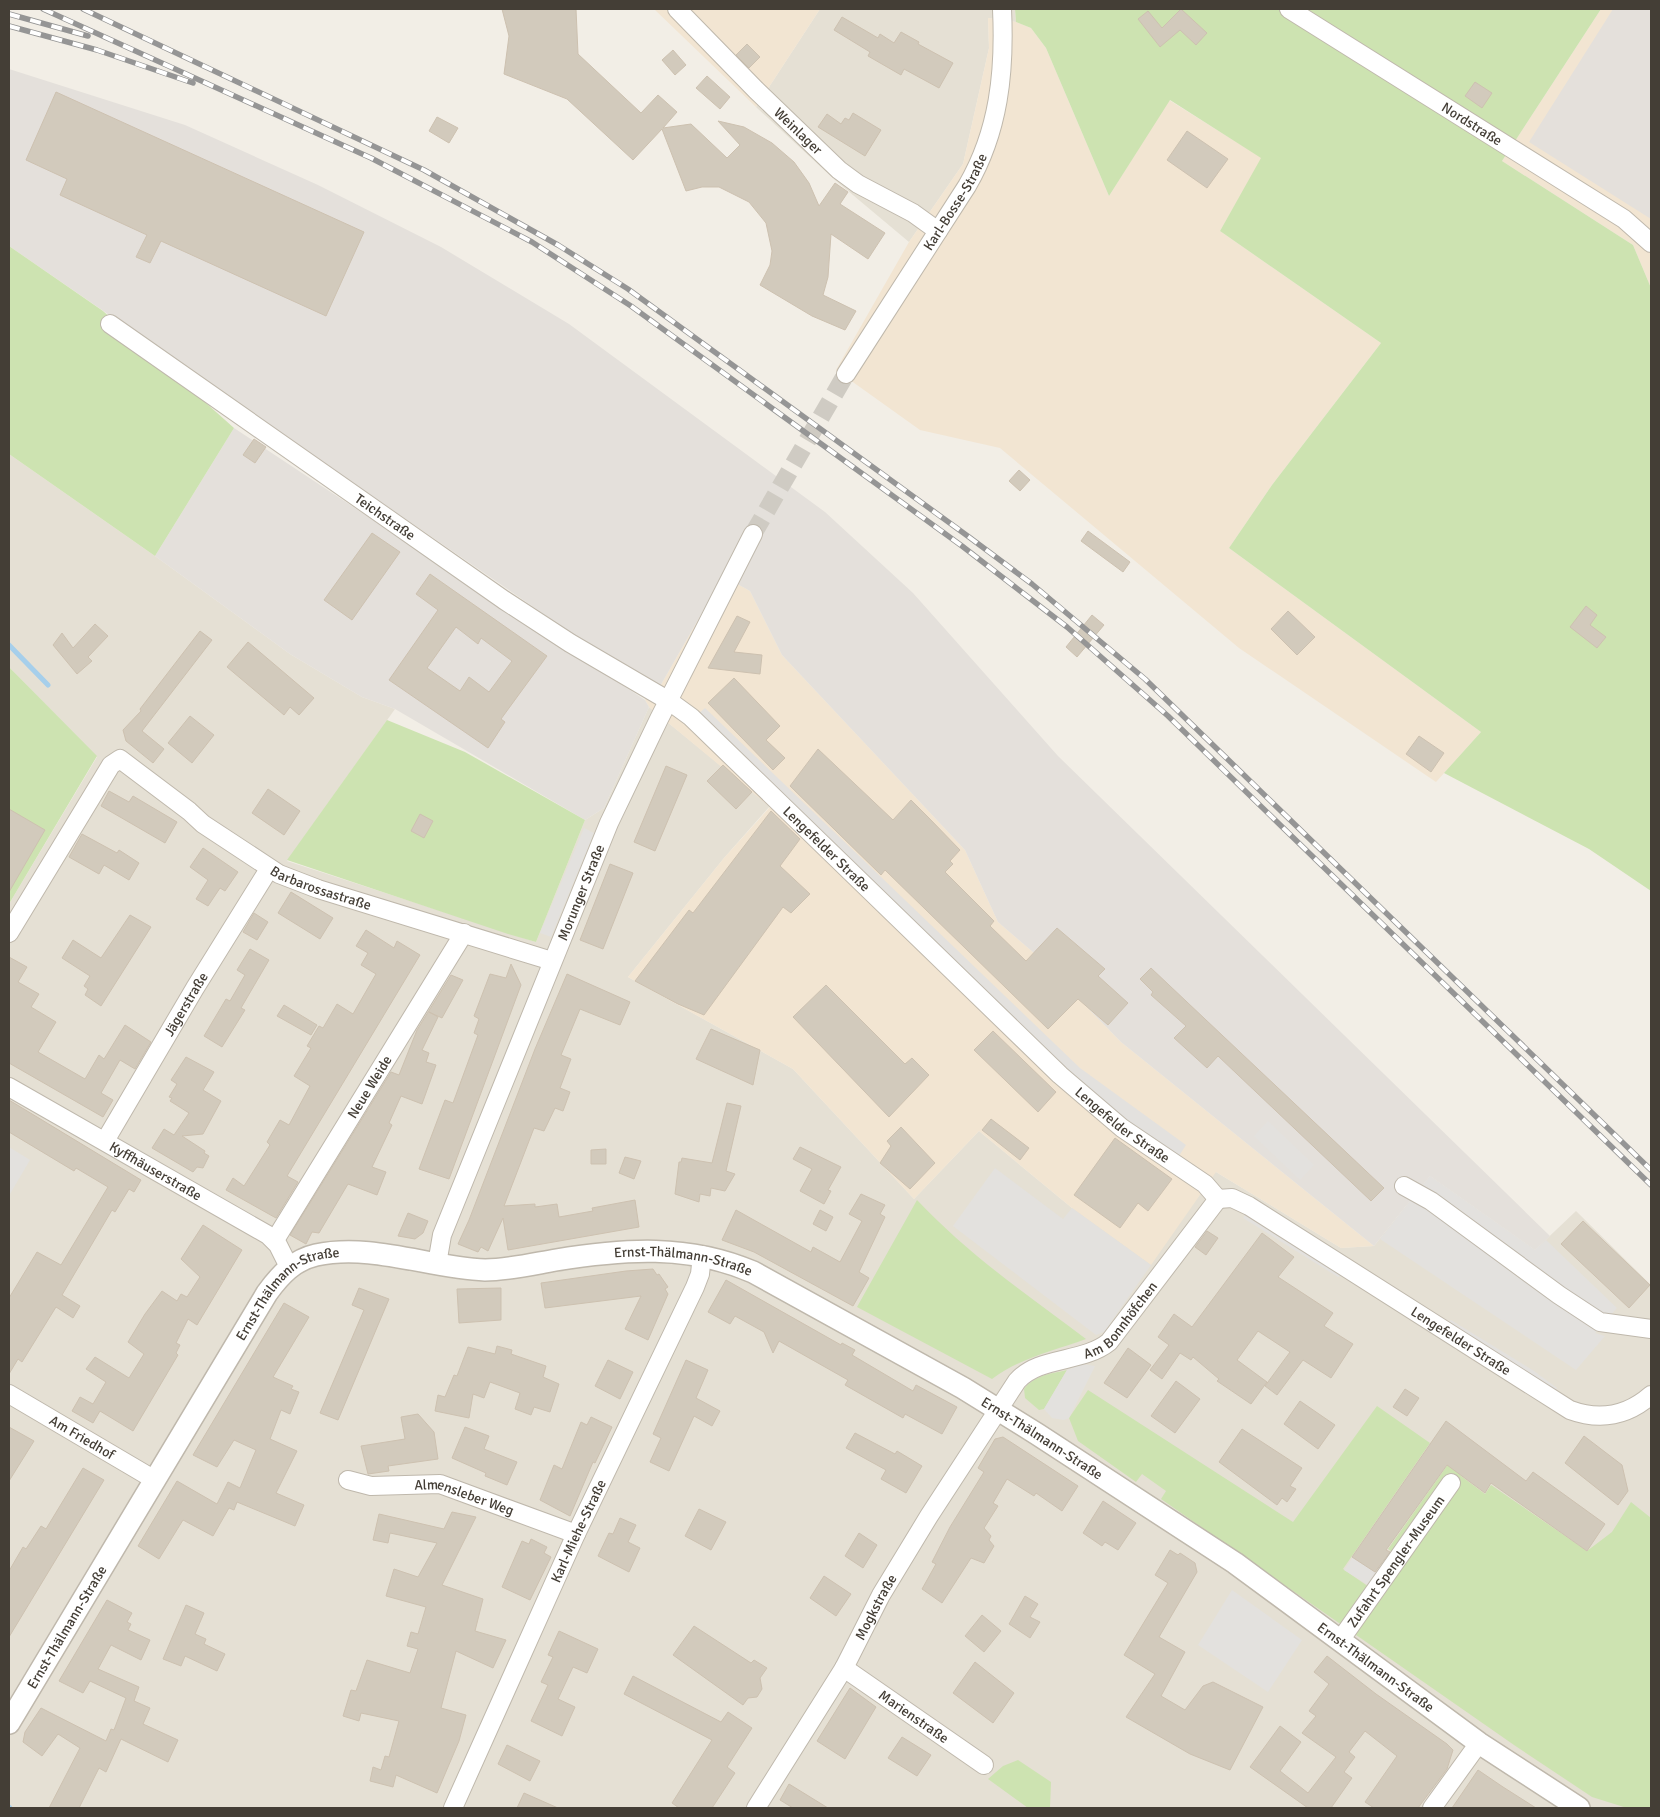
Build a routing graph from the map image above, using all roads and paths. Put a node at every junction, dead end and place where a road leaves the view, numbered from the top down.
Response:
1 (677, 9) edge
2 (1002, 9) edge
3 (1288, 9) edge
4 (938, 231) junction
5 (1651, 243) edge
6 (110, 324) dead end
7 (846, 374) tunnel mouth
8 (753, 534) tunnel mouth
9 (668, 701) junction
10 (269, 869) junction
11 (9, 933) edge
12 (464, 933) junction
13 (552, 960) junction
14 (9, 1087) edge
15 (105, 1142) junction
16 (1404, 1186) dead end
17 (1218, 1199) junction
18 (275, 1240) junction
19 (702, 1255) junction
20 (437, 1264) junction
21 (289, 1268) junction
22 (1651, 1329) edge
23 (9, 1394) edge
24 (1651, 1395) edge
25 (1000, 1410) junction
26 (155, 1480) junction
27 (348, 1480) dead end
28 (1451, 1483) dead end
29 (576, 1534) junction
30 (1341, 1639) junction
31 (844, 1668) junction
32 (9, 1723) edge
33 (1479, 1742) junction
34 (984, 1765) dead end
35 (453, 1808) edge
36 (756, 1808) edge
37 (1432, 1808) edge
38 (1579, 1808) edge

1 - 4 street, Weinlager
2 - 4 street, Karl-Bosse-Straße
3 - 5 street, Nordstraße
4 - 7 street, Karl-Bosse-Straße
6 - 9 street, Teichstraße
8 - 9 street, Morunger Straße
9 - 13 street, Morunger Straße
9 - 17 street, Lengefelder Straße
10 - 11 street, Barbarossastraße
10 - 12 street, Barbarossastraße
10 - 15 street, Jägerstraße
12 - 13 street, Barbarossastraße
12 - 18 street, Neue Weide
13 - 20 street, Morunger Straße
14 - 15 street, Kyffhäuserstraße
15 - 18 street, Kyffhäuserstraße
16 - 22 street
17 - 24 street, Lengefelder Straße
17 - 25 street, Am Bonnhöfchen
18 - 21 street
19 - 20 street, Ernst-Thälmann-Straße
19 - 25 street, Ernst-Thälmann-Straße
19 - 29 street, Karl-Miehe-Straße
20 - 21 street, Ernst-Thälmann-Straße
21 - 26 street, Ernst-Thälmann-Straße
23 - 26 street, Am Friedhof
25 - 30 street, Ernst-Thälmann-Straße
25 - 31 street, Mogkstraße
26 - 32 street, Ernst-Thälmann-Straße
27 - 29 street, Almensleber Weg
28 - 30 street, Zufahrt Spengler-Museum
29 - 35 street, Karl-Miehe-Straße
30 - 33 street, Ernst-Thälmann-Straße
31 - 34 street, Marienstraße
31 - 36 street, Mogkstraße
33 - 37 street
33 - 38 street, Ernst-Thälmann-Straße

